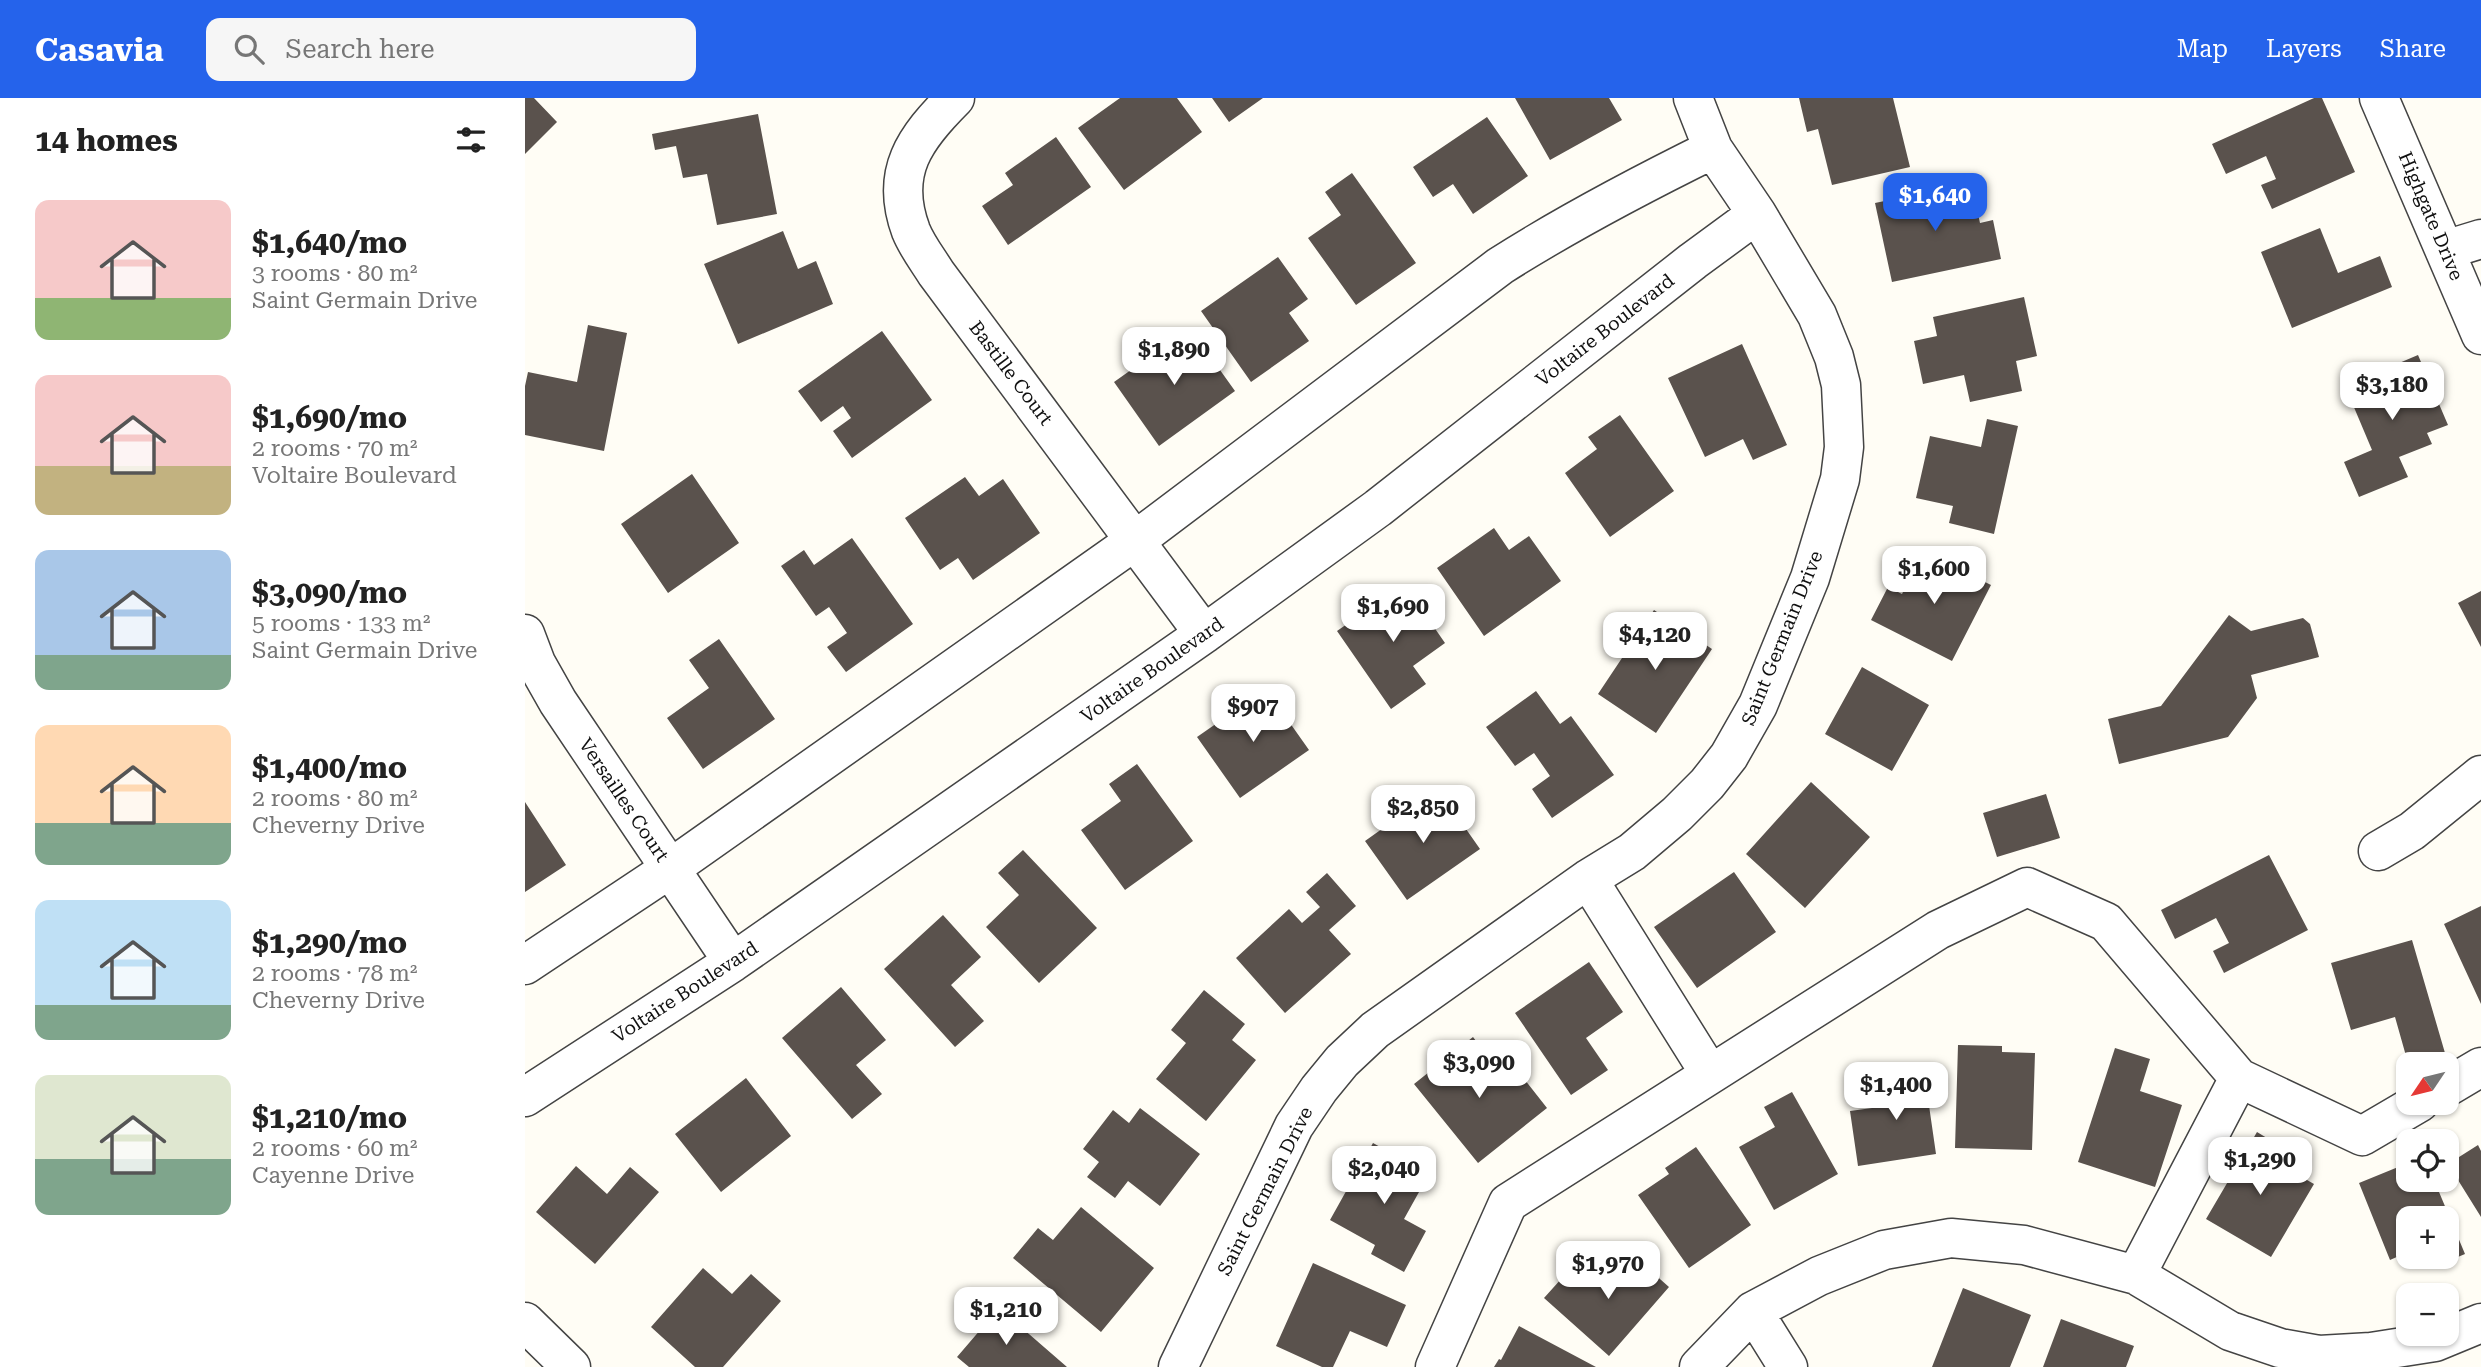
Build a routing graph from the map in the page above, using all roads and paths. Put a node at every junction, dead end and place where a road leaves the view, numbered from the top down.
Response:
1 (955, 98) edge
2 (1693, 98) edge
3 (2379, 98) edge
4 (1713, 149) junction
5 (1757, 214) junction
6 (2481, 239) edge
7 (2445, 250) junction
8 (2481, 335) edge
9 (1136, 540) junction
10 (525, 634) edge
11 (1204, 634) junction
12 (2481, 775) edge
13 (2378, 851) dead end
14 (671, 868) junction
15 (1588, 879) junction
16 (733, 961) junction
17 (525, 965) edge
18 (2481, 1068) edge
19 (1710, 1074) junction
20 (2239, 1078) junction
21 (2459, 1080) edge
22 (525, 1097) edge
23 (2398, 1115) edge
24 (2136, 1275) junction
25 (1753, 1311) junction
26 (525, 1322) edge
27 (2481, 1324) edge
28 (2439, 1354) edge
29 (571, 1367) edge
30 (1178, 1367) edge
31 (1435, 1367) edge
32 (1699, 1367) edge
33 (1787, 1367) edge

1 - 9 street, Bastille Court
2 - 4 street, Saint Germain Drive
3 - 7 street, Highgate Drive
4 - 5 street, Saint Germain Drive
4 - 9 street
5 - 11 street, Voltaire Boulevard
5 - 15 street, Saint Germain Drive
6 - 7 street
7 - 8 street, Highgate Drive
9 - 11 street, Bastille Court
9 - 14 street
10 - 14 street, Versailles Court
11 - 16 street, Voltaire Boulevard
12 - 13 street
14 - 16 street, Versailles Court
14 - 17 street
15 - 19 street
15 - 30 street, Saint Germain Drive
16 - 22 street, Voltaire Boulevard
18 - 21 street
19 - 20 street
19 - 31 street
20 - 23 street
20 - 24 street
24 - 25 street
24 - 28 street
25 - 32 street
25 - 33 street
26 - 29 street
27 - 28 street

